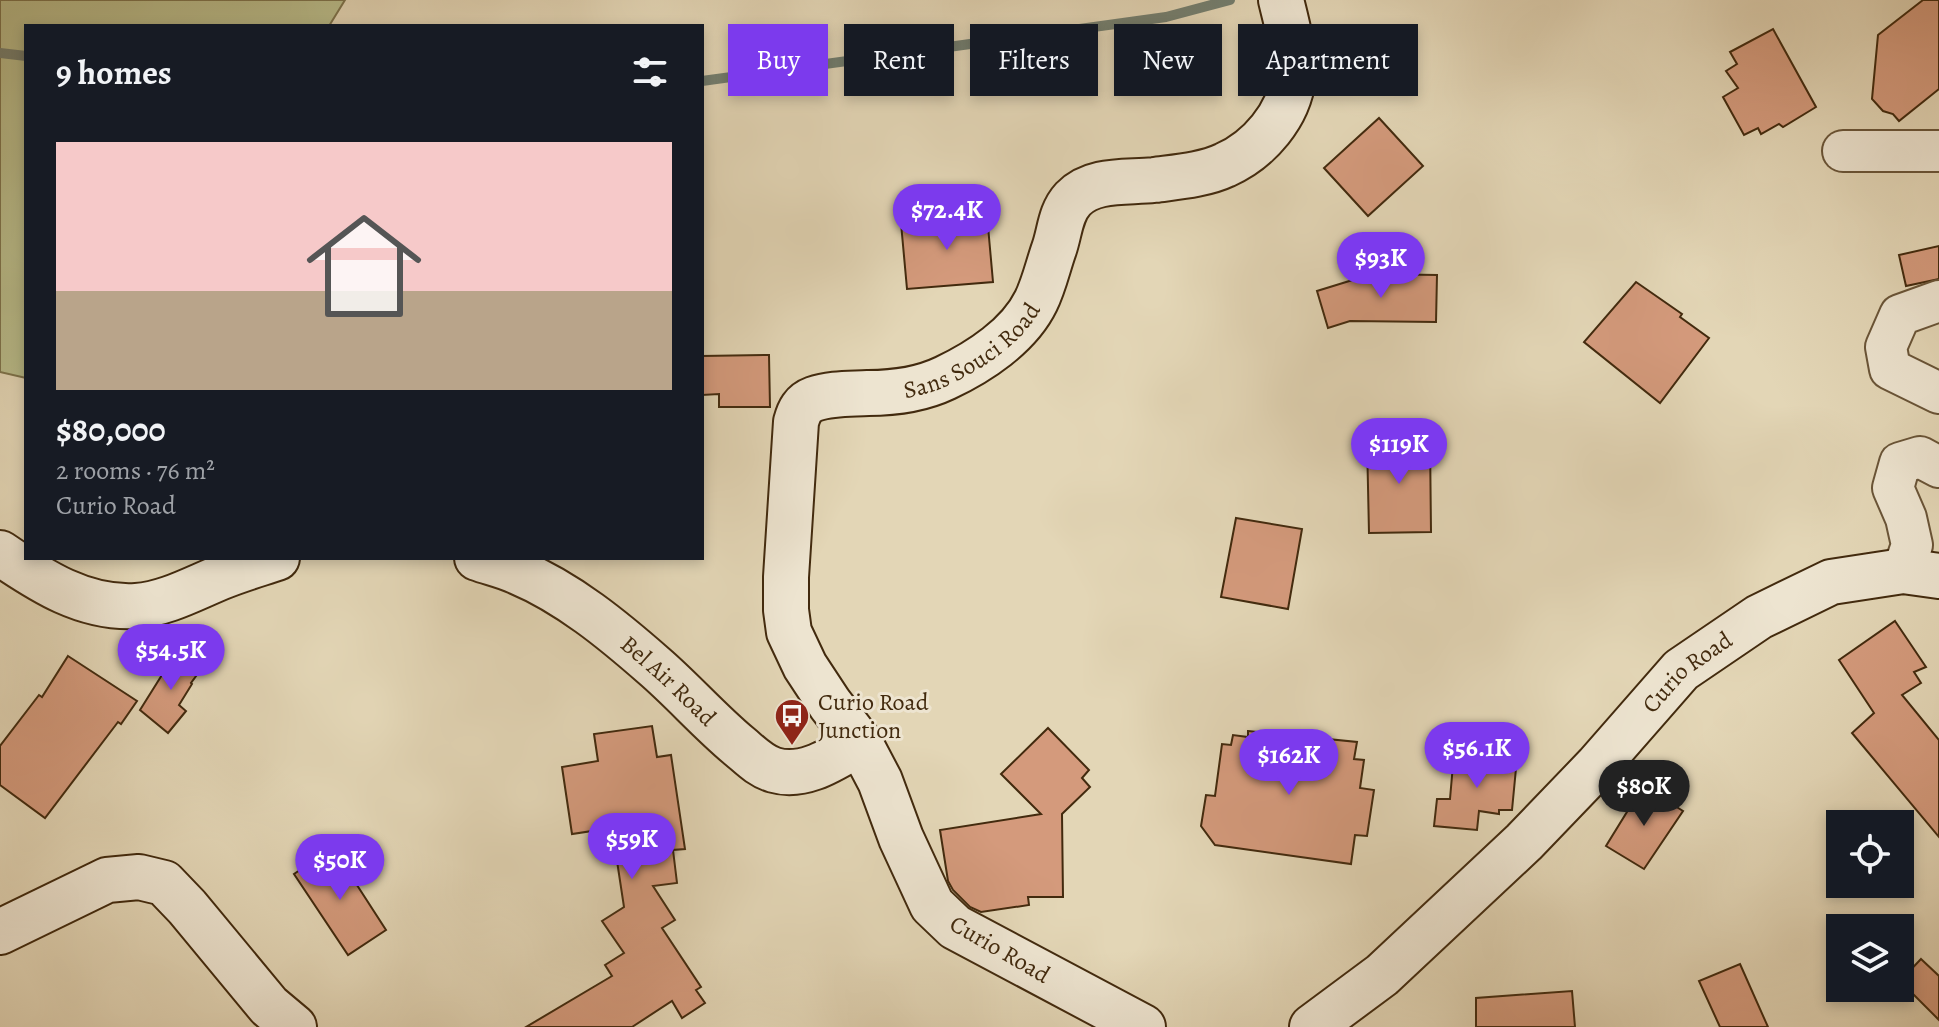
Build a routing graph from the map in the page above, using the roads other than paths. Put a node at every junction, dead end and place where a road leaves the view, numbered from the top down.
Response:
1 (1281, 0) edge
2 (1843, 151) dead end
3 (1939, 151) edge
4 (1939, 301) edge
5 (1939, 393) edge
6 (1939, 467) edge
7 (0, 553) edge
8 (271, 560) edge
9 (483, 560) edge
10 (1921, 574) edge
11 (860, 743) junction
12 (0, 932) edge
13 (294, 1027) edge
14 (1143, 1027) edge
15 (1312, 1027) edge

1 - 11 main road, Sans Souci Road
2 - 3 street
4 - 5 street
6 - 10 street
7 - 8 main road
9 - 11 main road, Bel Air Road
10 - 15 main road, Curio Road
11 - 14 main road, Curio Road
12 - 13 main road

